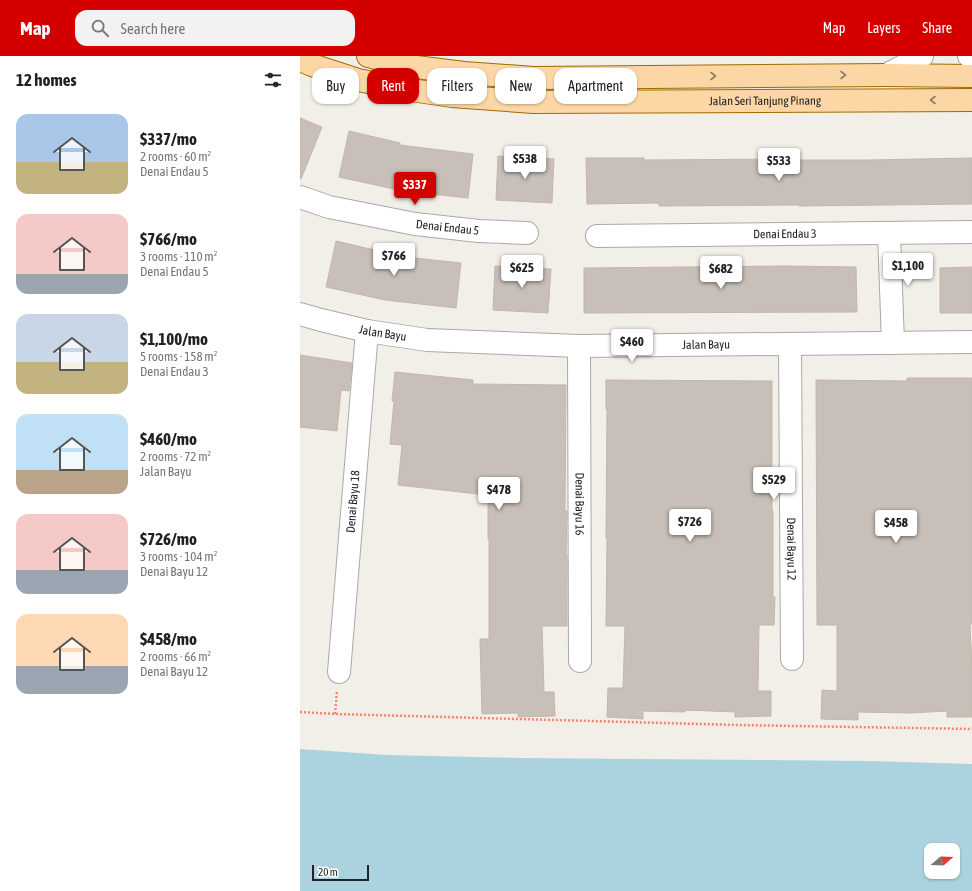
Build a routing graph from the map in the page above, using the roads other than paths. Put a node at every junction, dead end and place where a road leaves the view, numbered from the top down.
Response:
1 (368, 56) edge
2 (922, 56) edge
3 (969, 56) edge
4 (972, 58) edge
5 (300, 60) edge
6 (886, 75) junction
7 (972, 76) edge
8 (972, 100) edge
9 (300, 197) edge
10 (972, 232) edge
11 (527, 233) dead end
12 (889, 233) junction
13 (597, 236) dead end
14 (300, 314) edge
15 (367, 331) junction
16 (972, 342) edge
17 (893, 343) junction
18 (790, 344) junction
19 (579, 346) junction
20 (792, 658) dead end
21 (580, 661) dead end
22 (339, 672) dead end

1 -> 6 main road, Jalan Seri Tanjung Pinang
2 - 6 street
3 - 4 street
8 -> 5 main road, Jalan Seri Tanjung Pinang
6 - 7 main road, Jalan Seri Tanjung Pinang
9 - 11 street, Denai Endau 5
10 - 12 street, Denai Endau 3
12 - 13 street, Denai Endau 3
12 - 17 street
14 - 15 street, Jalan Bayu
15 - 19 street, Jalan Bayu
15 - 22 street, Denai Bayu 18
16 - 17 street, Jalan Bayu
17 - 18 street, Jalan Bayu
18 - 19 street, Jalan Bayu
18 - 20 street, Denai Bayu 12
19 - 21 street, Denai Bayu 16

